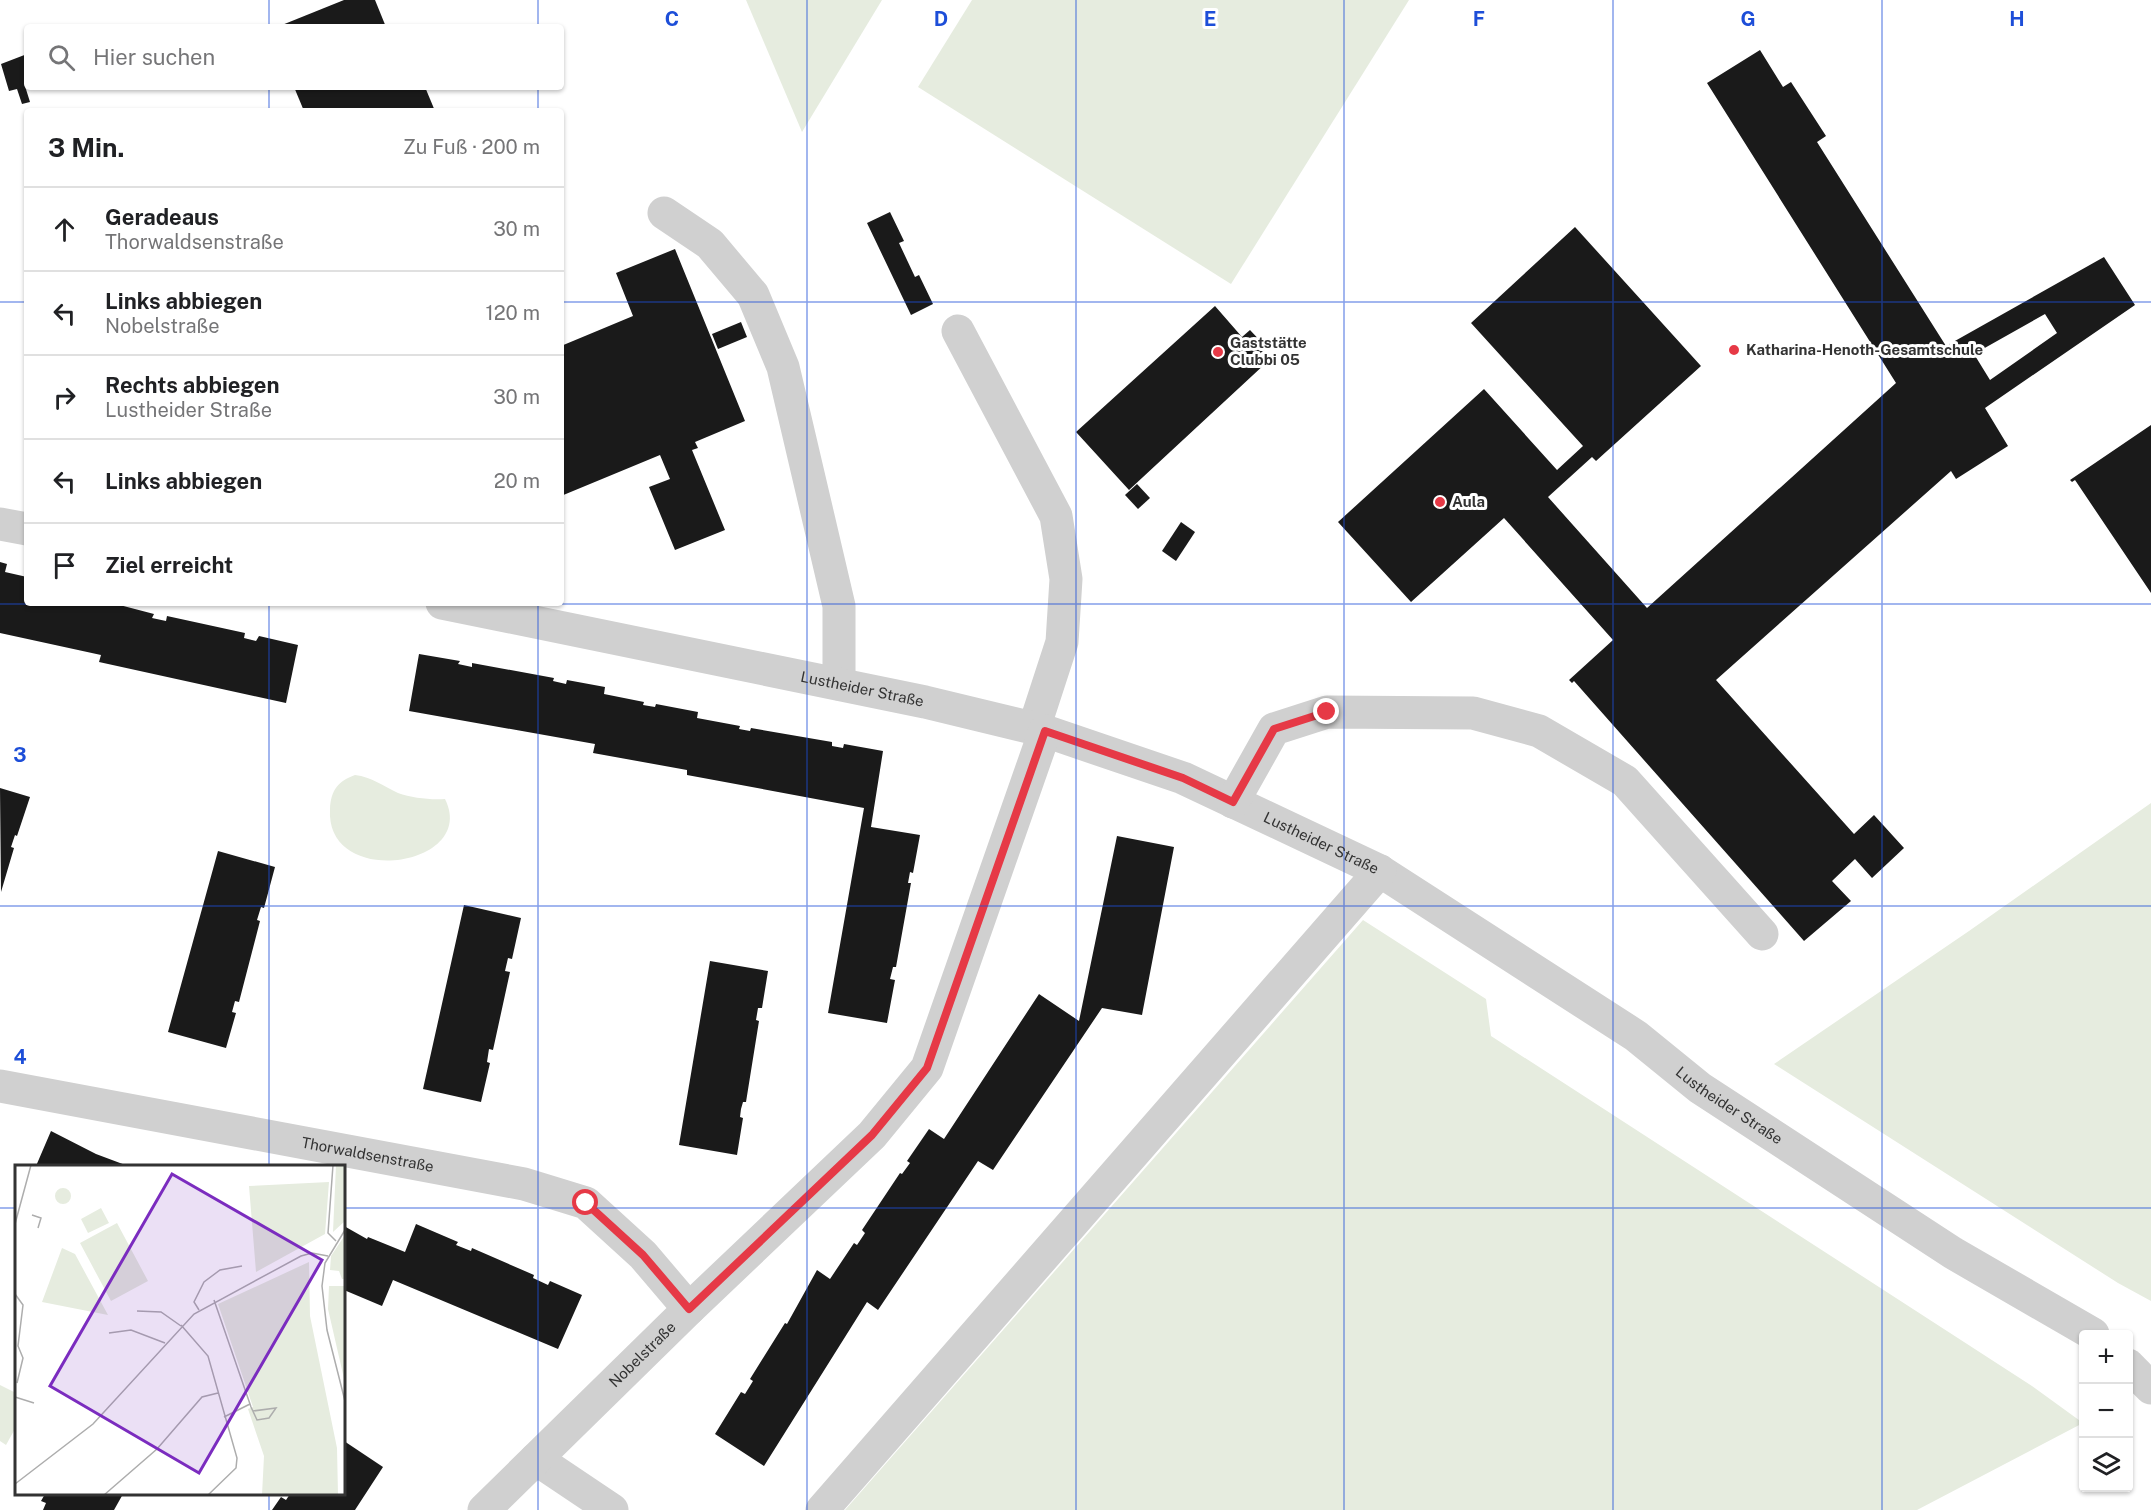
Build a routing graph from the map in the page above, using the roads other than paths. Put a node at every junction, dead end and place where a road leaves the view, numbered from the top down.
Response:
1 (664, 213) dead end
2 (958, 331) dead end
3 (0, 524) edge
4 (24, 529) edge
5 (457, 606) edge
6 (839, 684) junction
7 (1040, 730) junction
8 (1233, 802) junction
9 (1380, 872) junction
10 (1762, 933) dead end
11 (0, 1086) edge
12 (689, 1309) junction
13 (2085, 1330) edge
14 (2133, 1370) edge
15 (2151, 1388) edge
16 (536, 1459) junction
17 (484, 1510) edge
18 (612, 1510) edge
19 (822, 1510) edge

1 - 6 street
2 - 7 street, Nobelstraße
3 - 4 street
5 - 6 street, Lustheider Straße
6 - 7 street, Lustheider Straße
7 - 8 street, Lustheider Straße
7 - 12 street, Nobelstraße
8 - 9 street, Lustheider Straße
8 - 10 street
9 - 13 street, Lustheider Straße
9 - 19 street
11 - 12 street, Thorwaldsenstraße
12 - 16 street, Nobelstraße
14 - 15 street
16 - 17 street, Nobelstraße
16 - 18 street

